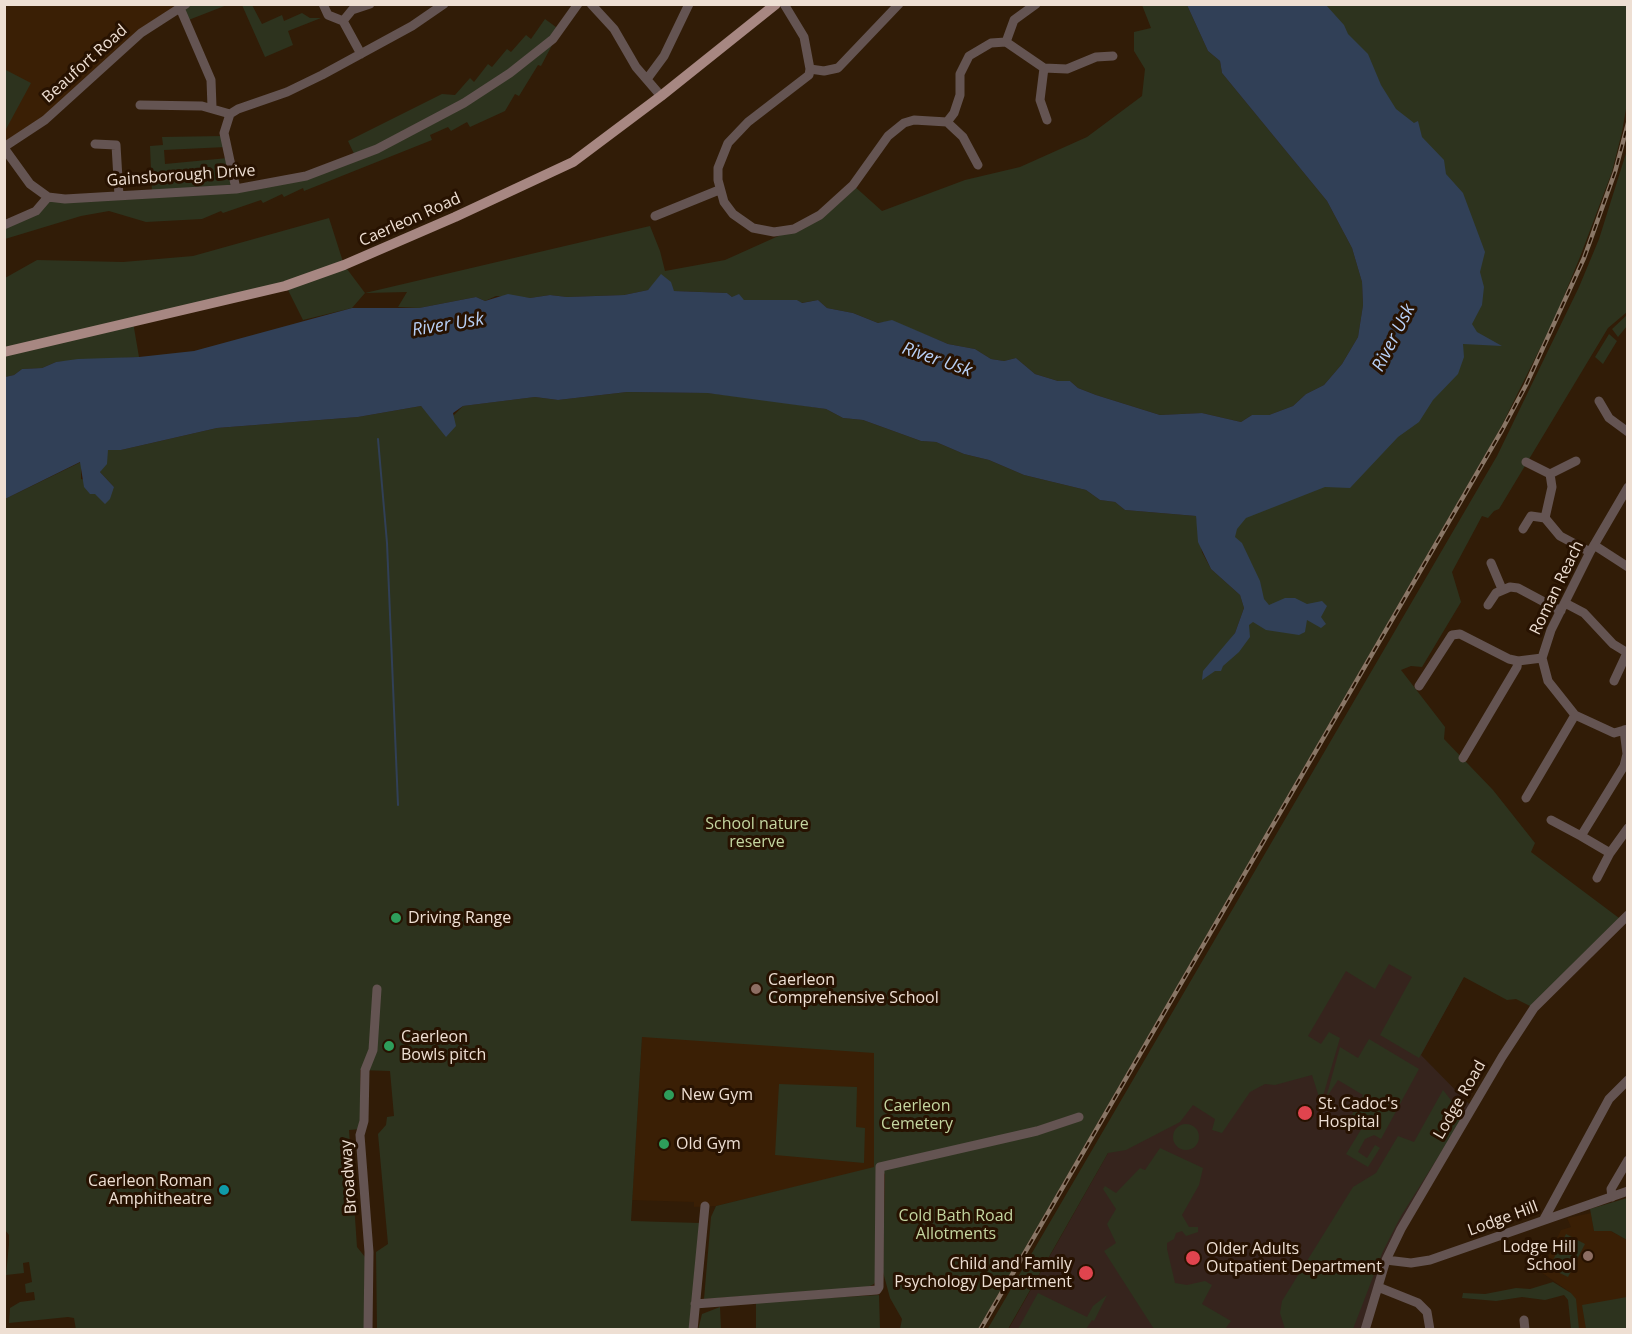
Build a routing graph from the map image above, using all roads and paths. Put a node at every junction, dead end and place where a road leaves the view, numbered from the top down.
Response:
1 (323, 4) edge
2 (370, 4) edge
3 (444, 4) edge
4 (578, 4) edge
5 (591, 4) edge
6 (689, 4) edge
7 (776, 4) edge
8 (784, 4) edge
9 (899, 4) edge
10 (1036, 4) edge
11 (183, 6) edge
12 (343, 21) junction
13 (1006, 42) junction
14 (362, 54) junction
15 (1113, 56) dead end
16 (1044, 68) junction
17 (810, 69) junction
18 (647, 80) junction
19 (661, 96) junction
20 (1041, 104) junction
21 (140, 105) dead end
22 (1030, 106) dead end
23 (212, 107) junction
24 (230, 114) junction
25 (1047, 120) dead end
26 (947, 122) junction
27 (94, 144) dead end
28 (4, 148) edge
29 (978, 165) dead end
30 (236, 189) junction
31 (719, 190) junction
32 (119, 196) junction
33 (48, 197) junction
34 (655, 216) dead end
35 (4, 225) edge
36 (4, 352) edge
37 (1599, 401) dead end
38 (1628, 432) edge
39 (1576, 461) dead end
40 (1526, 462) dead end
41 (1550, 474) junction
42 (1628, 487) edge
43 (1545, 518) junction
44 (1523, 529) dead end
45 (1592, 549) junction
46 (1491, 562) dead end
47 (1628, 567) edge
48 (1502, 589) junction
49 (1488, 605) dead end
50 (1563, 607) junction
51 (1627, 652) edge
52 (1542, 658) junction
53 (1518, 661) junction
54 (1614, 681) dead end
55 (1419, 686) dead end
56 (1575, 715) junction
57 (1626, 730) edge
58 (1627, 754) edge
59 (1462, 758) dead end
60 (1526, 798) dead end
61 (1551, 819) dead end
62 (1628, 828) edge
63 (1581, 836) junction
64 (1610, 853) junction
65 (1596, 878) dead end
66 (1628, 915) edge
67 (376, 989) dead end
68 (1628, 1080) edge
69 (1079, 1117) dead end
70 (1628, 1160) edge
71 (1628, 1191) edge
72 (1612, 1197) junction
73 (705, 1206) dead end
74 (1544, 1220) junction
75 (1386, 1260) junction
76 (1378, 1287) junction
77 (695, 1304) junction
78 (369, 1329) edge
79 (693, 1329) edge
80 (1365, 1329) edge
81 (1430, 1329) edge

1 - 12 street
2 - 12 street
3 - 14 street
4 - 30 street, Gainsborough Drive
5 - 18 street
6 - 18 street
7 - 19 main road, Caerleon Road
8 - 17 street
9 - 17 street
10 - 13 street
11 - 23 street
11 - 28 street, Beaufort Road
12 - 14 street
13 - 16 street
13 - 26 street
14 - 24 street
15 - 16 street
16 - 20 street
17 - 31 street
18 - 19 street
19 - 36 main road, Caerleon Road
20 - 22 street
20 - 25 street
21 - 23 street
23 - 24 street
24 - 30 street
26 - 29 street
26 - 31 street
27 - 32 street
28 - 33 street
30 - 32 street, Gainsborough Drive
31 - 34 street
32 - 33 street, Gainsborough Drive
33 - 35 street
37 - 38 street
39 - 41 street
40 - 41 street
41 - 43 street
42 - 45 street, Roman Reach
43 - 44 street
43 - 45 street
45 - 47 street
45 - 50 street, Roman Reach
46 - 48 street
48 - 49 street
48 - 50 street
50 - 51 street
50 - 52 street, Roman Reach
51 - 54 street
52 - 53 street
52 - 56 street, Roman Reach
53 - 55 street
53 - 59 street
56 - 57 street, Roman Reach
56 - 60 street
57 - 58 street
58 - 63 street
61 - 63 street
62 - 64 street
63 - 64 street
64 - 65 street
66 - 75 street, Lodge Road
67 - 78 street, Broadway
68 - 74 street
69 - 77 street
70 - 72 street
71 - 72 street, Lodge Hill
72 - 74 street, Lodge Hill
73 - 77 street
74 - 75 street, Lodge Hill
75 - 76 street, Lodge Road
76 - 80 street, Lodge Road
76 - 81 street
77 - 79 street

